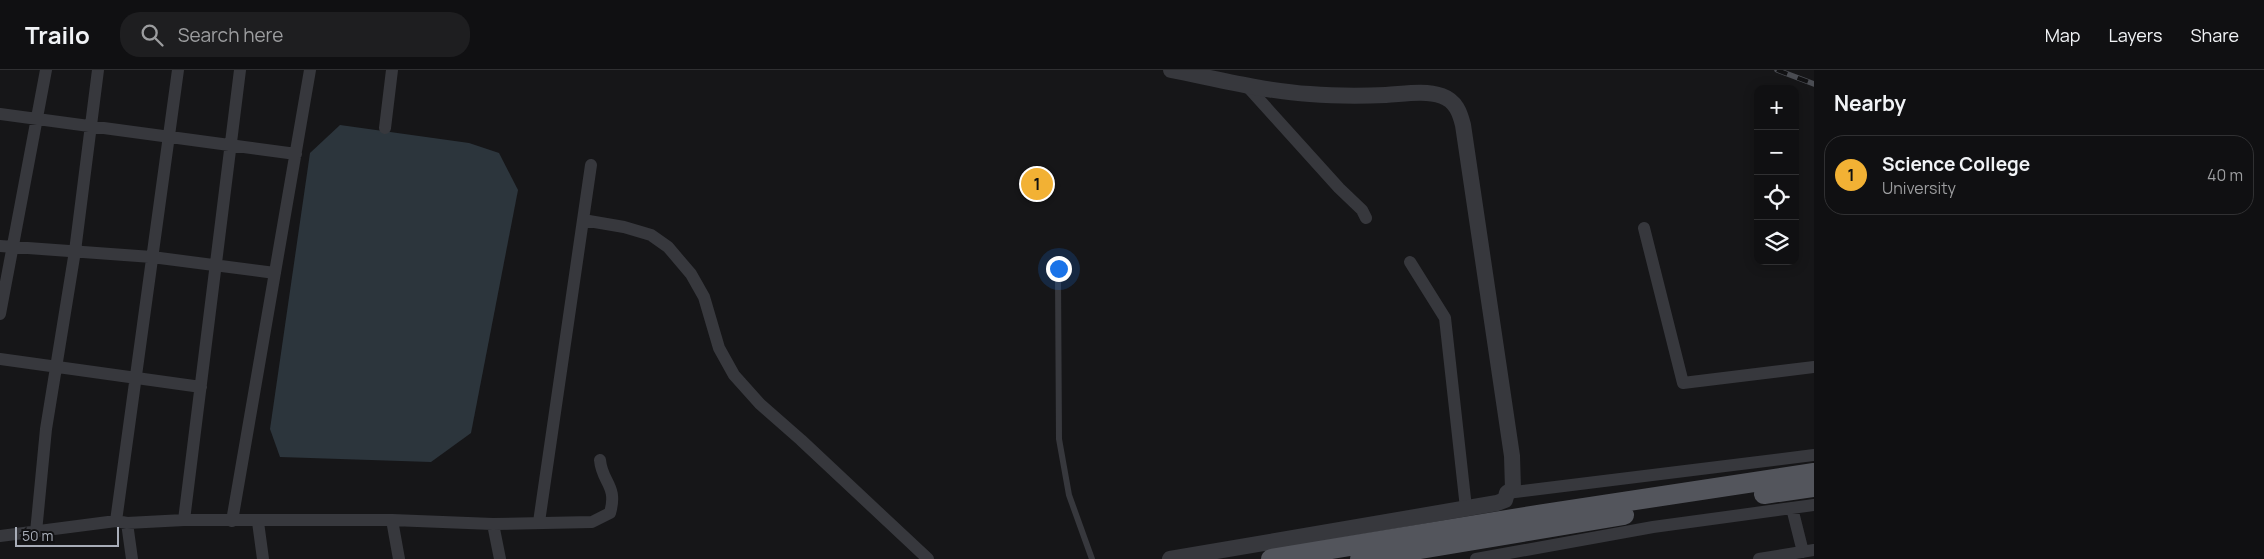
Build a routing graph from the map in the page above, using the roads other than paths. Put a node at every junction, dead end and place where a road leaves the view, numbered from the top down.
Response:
1 (46, 70) edge
2 (98, 70) edge
3 (178, 70) edge
4 (240, 70) edge
5 (310, 70) edge
6 (392, 70) edge
7 (1172, 70) edge
8 (1246, 85) junction
9 (0, 114) edge
10 (38, 120) junction
11 (91, 125) junction
12 (384, 128) dead end
13 (169, 136) junction
14 (231, 145) junction
15 (296, 154) junction
16 (591, 165) dead end
17 (1366, 218) dead end
18 (584, 220) junction
19 (1644, 228) dead end
20 (6, 247) edge
21 (75, 250) junction
22 (152, 257) junction
23 (1410, 262) dead end
24 (216, 265) junction
25 (275, 273) junction
26 (1058, 277) dead end
27 (0, 314) edge
28 (0, 359) edge
29 (56, 366) junction
30 (1814, 367) edge
31 (136, 378) junction
32 (201, 387) junction
33 (1814, 455) edge
34 (600, 460) dead end
35 (1814, 473) edge
36 (1814, 487) edge
37 (1507, 493) junction
38 (1814, 505) edge
39 (1466, 508) junction
40 (1792, 508) junction
41 (184, 520) junction
42 (392, 520) junction
43 (232, 521) junction
44 (122, 522) junction
45 (258, 522) junction
46 (539, 522) junction
47 (493, 524) junction
48 (36, 532) junction
49 (0, 536) edge
50 (1808, 551) edge
51 (132, 559) edge
52 (263, 559) edge
53 (399, 559) edge
54 (500, 559) edge
55 (928, 559) edge
56 (1092, 559) edge
57 (1170, 559) edge
58 (1271, 559) edge
59 (1360, 559) edge
60 (1476, 559) edge
61 (1759, 559) edge

1 - 10 street
2 - 11 street
3 - 13 street
4 - 14 street
5 - 15 street
6 - 12 street
7 - 8 street
8 - 17 street
8 - 37 street
9 - 10 street
10 - 11 street
10 - 20 street
11 - 13 street
11 - 21 street
13 - 14 street
13 - 22 street
14 - 15 street
14 - 24 street
15 - 25 street
16 - 18 street
18 - 46 street
18 - 55 street
19 - 30 street
20 - 21 street
20 - 27 street
21 - 22 street
21 - 29 street
22 - 24 street
22 - 31 street
23 - 39 street
24 - 25 street
24 - 32 street
25 - 43 street
26 - 56 lane
28 - 29 street
29 - 31 street
29 - 48 street
31 - 32 street
31 - 44 street
32 - 41 street
33 - 37 street
34 - 46 street
35 - 58 main road
36 - 59 main road
37 - 39 street
38 - 40 street
39 - 57 street
40 - 50 street
40 - 60 street
41 - 43 street
41 - 44 street
42 - 45 street
42 - 47 street
42 - 53 street
43 - 45 street
44 - 48 street
44 - 51 street
45 - 52 street
46 - 47 street
47 - 54 street
48 - 49 street
50 - 61 street

